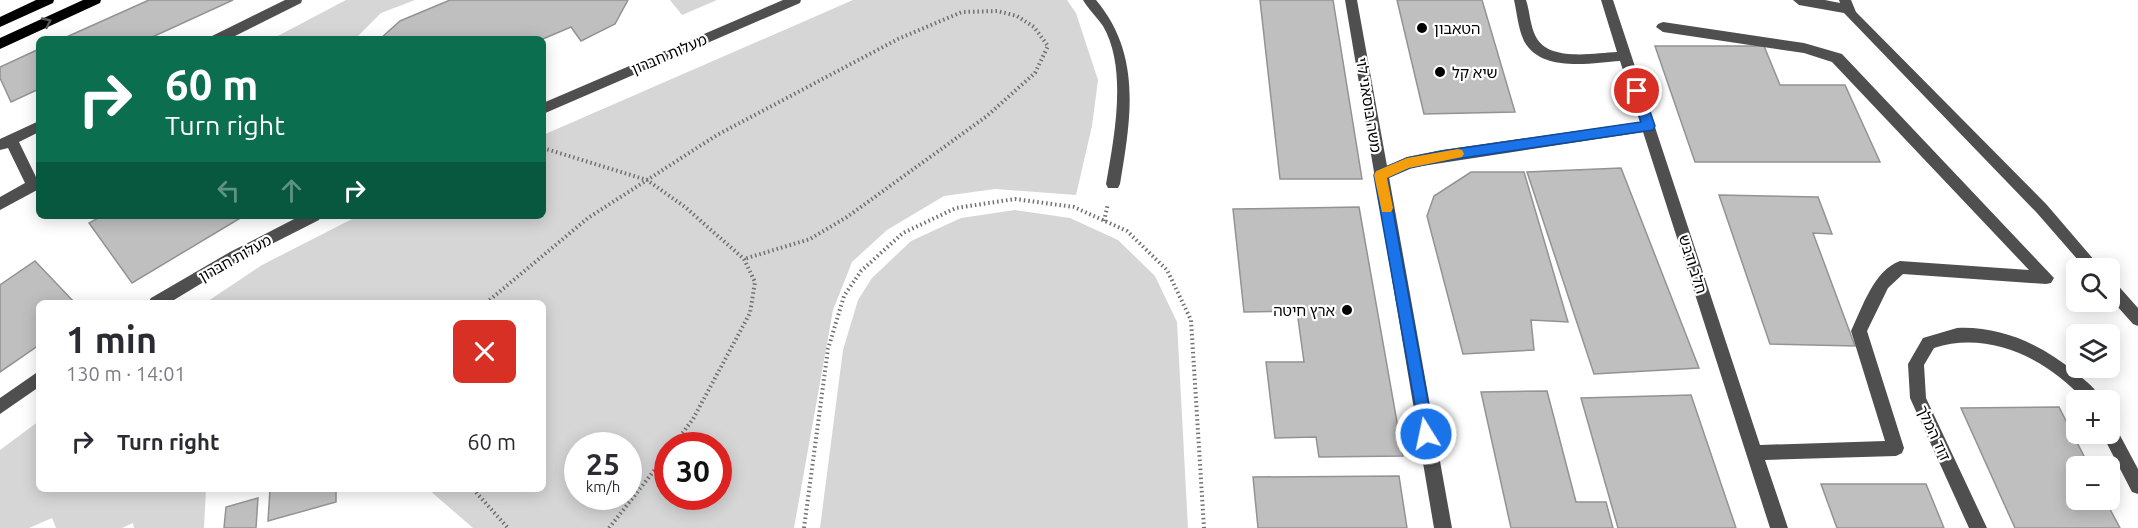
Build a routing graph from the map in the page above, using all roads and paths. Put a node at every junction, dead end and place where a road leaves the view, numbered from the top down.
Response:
1 (48, 0) edge
2 (95, 0) edge
3 (296, 0) edge
4 (795, 0) edge
5 (1089, 0) edge
6 (1351, 0) edge
7 (1520, 0) edge
8 (1607, 0) edge
9 (1799, 0) edge
10 (1847, 4) edge
11 (0, 22) edge
12 (1663, 27) dead end
13 (222, 36) edge
14 (0, 44) edge
15 (1625, 56) junction
16 (546, 108) edge
17 (1648, 126) junction
18 (36, 128) edge
19 (5, 143) edge
20 (546, 149) edge
21 (1380, 175) junction
22 (647, 180) junction
23 (36, 183) edge
24 (1113, 184) dead end
25 (0, 204) edge
26 (308, 219) edge
27 (2085, 258) edge
28 (744, 259) junction
29 (2120, 299) edge
30 (161, 300) edge
31 (490, 300) edge
32 (2138, 319) edge
33 (36, 380) edge
34 (2085, 390) edge
35 (0, 407) edge
36 (683, 432) edge
37 (2116, 444) edge
38 (1754, 453) junction
39 (654, 471) edge
40 (2138, 486) edge
41 (476, 492) edge
42 (508, 528) edge
43 (609, 528) edge
44 (804, 528) edge
45 (1204, 528) edge
46 (1443, 528) edge
47 (1779, 528) edge
48 (1978, 528) edge

1 - 11 main road
14 -> 2 main road
3 - 13 street
4 - 16 street, מעלות חברון
5 - 24 street
6 - 21 street, משה בוסאני לוי
7 - 15 street
8 - 15 street, חלב ודבש
9 - 10 street
10 - 27 street
12 - 38 street
15 - 17 street, חלב ודבש
17 - 21 street
17 - 38 street, חלב ודבש
18 - 19 street
19 - 23 street
20 - 22 path
21 - 46 street, משה בוסאני לוי
22 - 28 path
22 - 28 path
22 - 31 path
23 - 25 street
26 - 30 street, מעלות חברון
28 - 36 path
29 - 32 street
33 - 35 street
34 - 48 street, דוד המלך
37 - 40 street
38 - 47 street, חלב ודבש
39 - 43 path
41 - 42 path
44 - 45 path

